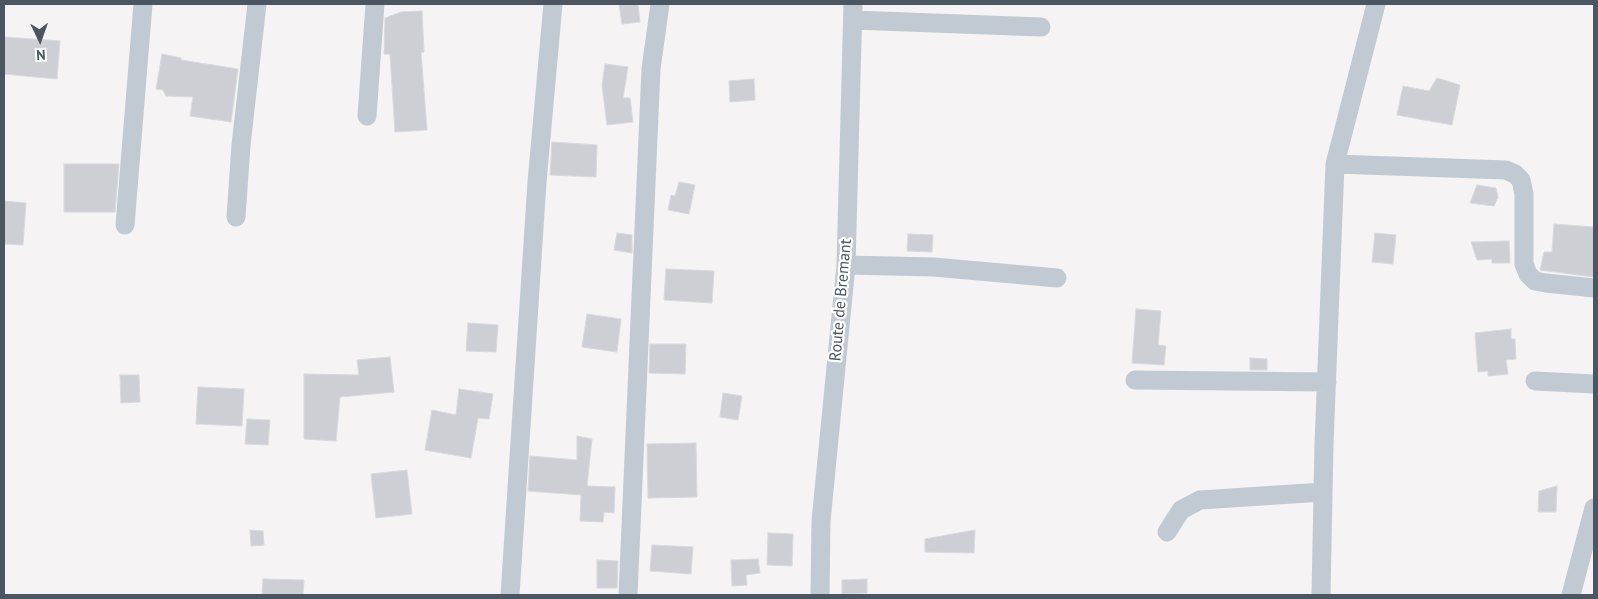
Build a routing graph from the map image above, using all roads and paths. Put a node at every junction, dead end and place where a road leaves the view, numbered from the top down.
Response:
1 (143, 4) edge
2 (256, 4) edge
3 (375, 4) edge
4 (553, 4) edge
5 (660, 4) edge
6 (1376, 4) edge
7 (853, 12) edge
8 (1041, 27) dead end
9 (367, 116) dead end
10 (1335, 164) junction
11 (236, 217) dead end
12 (124, 225) dead end
13 (846, 265) junction
14 (1057, 278) dead end
15 (1594, 288) edge
16 (1135, 380) dead end
17 (1535, 381) dead end
18 (1327, 382) junction
19 (1594, 384) edge
20 (1323, 492) junction
21 (1594, 508) edge
22 (1167, 532) dead end
23 (510, 595) edge
24 (628, 595) edge
25 (820, 595) edge
26 (1321, 595) edge
27 (1571, 595) edge

1 - 12 street
2 - 11 street
3 - 9 street
4 - 23 street
5 - 24 street
6 - 10 street
7 - 8 street
7 - 13 street, Route de Bremant
10 - 15 street
10 - 18 street
13 - 14 street
13 - 25 street, Route de Bremant
16 - 18 street
17 - 19 street
18 - 20 street
20 - 22 street
20 - 26 street
21 - 27 street

